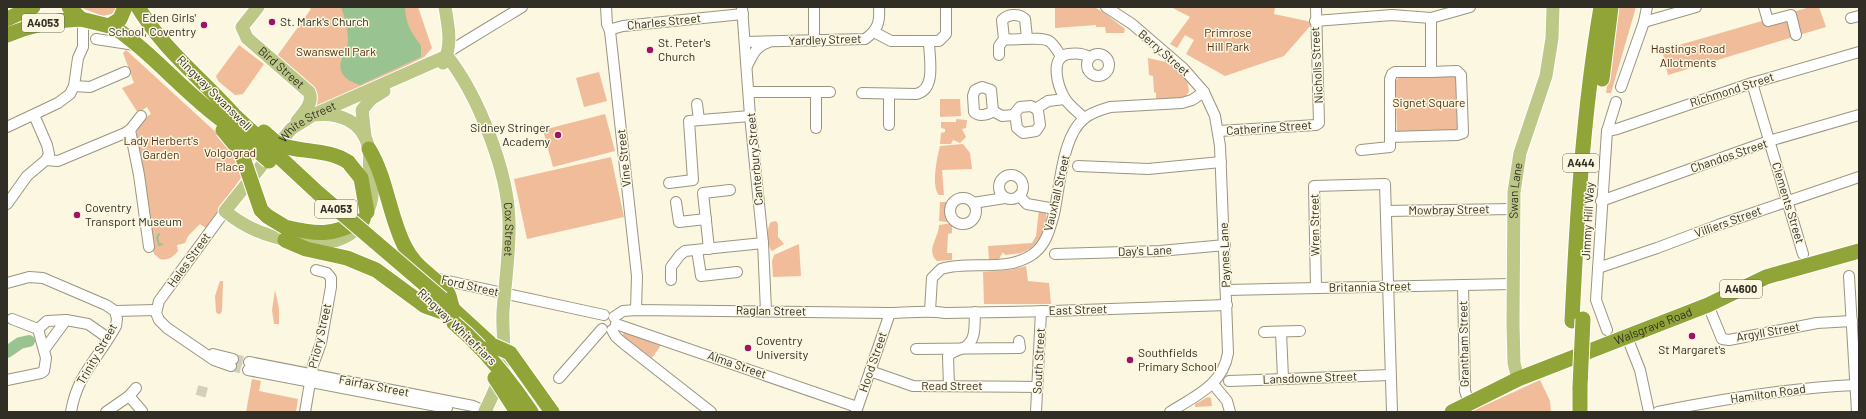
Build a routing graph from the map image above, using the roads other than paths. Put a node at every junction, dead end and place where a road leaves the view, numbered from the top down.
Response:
1 (69, 7) edge
2 (125, 7) edge
3 (138, 7) edge
4 (258, 7) edge
5 (445, 7) edge
6 (522, 7) edge
7 (606, 7) edge
8 (814, 7) edge
9 (880, 7) edge
10 (946, 7) edge
11 (1316, 7) edge
12 (1470, 7) edge
13 (1553, 7) edge
14 (1601, 7) edge
15 (1611, 7) edge
16 (1647, 7) edge
17 (1696, 7) edge
18 (1764, 7) edge
19 (31, 8) edge
20 (1109, 8) edge
21 (743, 11) edge
22 (1392, 11) edge
23 (1431, 18) junction
24 (7, 19) edge
25 (82, 19) junction
26 (1315, 21) junction
27 (1644, 22) junction
28 (110, 26) junction
29 (610, 31) junction
30 (874, 32) junction
31 (7, 35) edge
32 (1796, 35) dead end
33 (1027, 38) junction
34 (96, 39) junction
35 (1004, 39) junction
36 (773, 41) junction
37 (814, 41) junction
38 (745, 42) junction
39 (929, 42) junction
40 (137, 45) junction
41 (83, 47) junction
42 (1859, 52) edge
43 (999, 55) dead end
44 (447, 56) junction
45 (1061, 56) junction
46 (1089, 58) dead end
47 (747, 68) junction
48 (125, 72) dead end
49 (1431, 72) junction
50 (1752, 83) junction
51 (74, 86) junction
52 (1622, 87) dead end
53 (749, 92) junction
54 (830, 92) dead end
55 (1204, 92) junction
56 (816, 93) junction
57 (862, 94) dead end
58 (889, 94) junction
59 (1065, 99) junction
60 (1616, 102) dead end
61 (697, 104) dead end
62 (1037, 108) junction
63 (993, 111) dead end
64 (34, 114) junction
65 (313, 115) junction
66 (1014, 115) junction
67 (1859, 115) edge
68 (141, 116) dead end
69 (750, 116) junction
70 (1084, 118) junction
71 (230, 119) junction
72 (699, 120) junction
73 (1319, 123) joint
74 (890, 125) dead end
75 (7, 127) edge
76 (816, 128) dead end
77 (291, 129) junction
78 (130, 130) junction
79 (1219, 131) junction
80 (1606, 131) junction
81 (1391, 137) junction
82 (1769, 141) junction
83 (367, 143) junction
84 (1361, 150) dead end
85 (46, 160) junction
86 (1221, 162) junction
87 (1078, 166) dead end
88 (1859, 177) edge
89 (669, 183) dead end
90 (730, 190) dead end
91 (1019, 196) junction
92 (1006, 198) junction
93 (1601, 201) junction
94 (1788, 201) junction
95 (676, 202) dead end
96 (974, 202) dead end
97 (7, 204) edge
98 (1055, 208) junction
99 (1513, 209) junction
100 (225, 211) junction
101 (1386, 211) junction
102 (365, 216) junction
103 (706, 219) junction
104 (285, 234) junction
105 (763, 243) junction
106 (1225, 245) junction
107 (149, 247) dead end
108 (709, 249) junction
109 (697, 250) junction
110 (1061, 250) dead end
111 (1859, 252) edge
112 (1803, 254) dead end
113 (1598, 268) junction
114 (316, 270) dead end
115 (737, 272) dead end
116 (1848, 276) dead end
117 (434, 278) dead end
118 (671, 280) dead end
119 (411, 282) joint
120 (7, 283) edge
121 (1512, 284) junction
122 (1463, 285) junction
123 (1387, 286) junction
124 (1316, 288) junction
125 (1227, 290) junction
126 (506, 294) junction
127 (1228, 305) junction
128 (1708, 305) junction
129 (445, 306) junction
130 (636, 310) junction
131 (585, 311) joint
132 (766, 311) junction
133 (930, 311) junction
134 (1041, 311) junction
135 (975, 312) junction
136 (156, 313) junction
137 (890, 313) junction
138 (116, 315) junction
139 (12, 319) dead end
140 (66, 320) junction
141 (1578, 320) junction
142 (1852, 321) junction
143 (454, 323) junction
144 (608, 323) junction
145 (38, 329) junction
146 (1300, 330) dead end
147 (1607, 330) dead end
148 (1264, 332) dead end
149 (1281, 332) junction
150 (1627, 337) junction
151 (108, 338) junction
152 (1019, 341) dead end
153 (492, 345) junction
154 (964, 348) junction
155 (916, 349) dead end
156 (44, 350) junction
157 (232, 363) tunnel mouth
158 (249, 366) tunnel mouth
159 (870, 371) junction
160 (1390, 376) junction
161 (311, 377) junction
162 (559, 378) dead end
163 (1283, 378) junction
164 (1518, 379) junction
165 (7, 380) edge
166 (1216, 381) junction
167 (1229, 381) dead end
168 (1855, 385) junction
169 (949, 386) junction
170 (1037, 386) junction
171 (1575, 387) junction
172 (136, 388) dead end
173 (129, 396) junction
174 (1468, 403) junction
175 (856, 410) edge
176 (142, 411) dead end
177 (71, 412) edge
178 (106, 412) edge
179 (306, 412) edge
180 (471, 412) edge
181 (486, 412) edge
182 (517, 412) edge
183 (531, 412) edge
184 (541, 412) edge
185 (552, 412) edge
186 (711, 412) edge
187 (1036, 412) edge
188 (1170, 412) edge
189 (1230, 412) edge
190 (1392, 412) edge
191 (1452, 412) edge
192 (1569, 412) edge
193 (1580, 412) edge
194 (1649, 412) edge
195 (1658, 412) edge
196 (1857, 412) edge

1 - 25 highway, A4053
2 - 28 highway
3 - 71 highway, Ringway Swanswell / A4053
4 - 77 main road, Bird Street
5 - 44 main road
6 - 44 street
7 - 29 street, Vine Street
8 - 37 street
9 - 30 street
10 - 39 street, Yardley Street
11 - 26 street, Nicholls Street
12 - 23 street
13 - 99 main road, Swan Lane
14 - 141 highway, Jimmy Hill Way / A444
15 - 141 highway, Jimmy Hill Way / A444
16 - 27 street
17 - 27 street
18 - 32 street
19 - 24 highway, A4053
20 - 55 street, Berry Street
21 - 29 street, Charles Street
21 - 38 street, Canterbury Street
22 - 23 street
22 - 26 street
23 - 49 street
25 - 28 highway, A4053
25 - 31 highway, A4053
25 - 41 street
26 - 73 street, Nicholls Street
27 - 52 street
28 - 34 street
28 - 40 highway, Ringway Swanswell / A4053
29 - 130 street, Vine Street
30 - 37 street, Yardley Street
30 - 39 street, Yardley Street
33 - 35 street
33 - 35 street
33 - 45 street
34 - 40 street
34 - 41 street
35 - 43 street
36 - 37 street, Yardley Street
36 - 38 street, Yardley Street
36 - 47 street, Yardley Street
38 - 47 street, Canterbury Street
39 - 58 street
40 - 71 highway, Ringway Swanswell / A4053
41 - 51 street
42 - 50 street, Richmond Street
44 - 65 main road, White Street
44 - 83 main road
44 - 126 main road, Cox Street
45 - 46 street
45 - 59 street
47 - 53 street, Canterbury Street
48 - 51 street
49 - 81 street
49 - 81 street
50 - 80 street, Richmond Street
50 - 82 street, Clements Street
51 - 64 street
53 - 56 street
53 - 69 street, Canterbury Street
54 - 56 street
55 - 70 street
55 - 79 street, Berry Street
56 - 76 street
57 - 58 street
58 - 74 street
59 - 62 street
59 - 70 street
60 - 80 street
61 - 72 street
62 - 66 street
62 - 66 street
63 - 66 street
64 - 75 street
64 - 85 street
65 - 77 main road, White Street
65 - 83 main road
67 - 82 street, Chandos Street
68 - 78 street
69 - 72 street
69 - 105 street, Canterbury Street
70 - 98 street, Vauxhall Street
71 - 102 highway, bridge
71 - 104 highway, bridge
71 - 119 highway, Ringway Swanswell / A4053, bridge
71 - 129 highway, Ringway Swanswell / A4053, bridge
72 - 89 street
73 - 79 street, Catherine Street
77 - 100 main road, White Street
78 - 85 street
78 - 107 street
79 - 86 street, Paynes Lane
80 - 93 street
81 - 84 street
82 - 93 street, Chandos Street
82 - 94 street, Clements Street
83 - 102 main road
83 - 129 highway
85 - 97 street
86 - 87 street
86 - 106 street, Paynes Lane
88 - 94 street, Villiers Street
90 - 103 street
91 - 92 street
91 - 92 street
91 - 98 street
92 - 96 street
93 - 113 street
94 - 112 street, Clements Street
94 - 113 street, Villiers Street
95 - 103 street
98 - 133 street, Vauxhall Street
99 - 101 street, Mowbray Street
99 - 121 main road, Swan Lane
100 - 104 main road
100 - 136 street, Hales Street
101 - 123 street
101 - 124 street, Wren Street
102 - 104 highway
103 - 108 street
104 - 129 highway
105 - 108 street
105 - 132 street, Canterbury Street
106 - 110 street, Day's Lane
106 - 125 street, Paynes Lane
108 - 109 street
109 - 115 street
109 - 118 street
111 - 128 highway, Walsgrave Road / A4600
113 - 147 street
114 - 161 street, Priory Street
116 - 142 street
117 - 126 street, Ford Street
119 - 129 highway, Ringway Whitefriars / A4053
120 - 138 street
121 - 122 street, Britannia Street
121 - 164 main road, Swan Lane
122 - 123 street, Britannia Street
122 - 174 street, Grantham Street
123 - 124 street, Britannia Street
123 - 160 street
124 - 125 street, Britannia Street
125 - 127 street, Paynes Lane
126 - 131 street, Ford Street
126 - 181 main road, Cox Street
127 - 134 street, East Street
127 - 166 street, Paynes Lane
128 - 142 street, Argyll Street
128 - 150 highway, Walsgrave Road / A4600
129 - 143 highway, Ringway Whitefriars / A4053
129 - 153 highway, Ringway Whitefriars / A4053
130 - 132 street, Raglan Street
130 - 144 street, Raglan Street
131 - 144 street, Alma Street
132 - 137 street, Raglan Street
133 - 135 street, East Street
133 - 137 street, Raglan Street
134 - 135 street, East Street
134 - 170 street, South Street
135 - 154 street
136 - 138 street
136 - 157 street
137 - 159 street, Hood Street
138 - 151 street, Trinity Street
139 - 145 street
140 - 145 street
140 - 151 street
140 - 156 street
141 - 171 highway, Jimmy Hill Way / A444, bridge
142 - 168 street
143 - 182 highway, bridge
143 - 183 highway, Ringway Whitefriars / A4053, bridge
144 - 162 street
144 - 175 street, Alma Street
144 - 186 street
145 - 156 street
146 - 149 street
148 - 149 street
149 - 163 street
150 - 164 highway, Walsgrave Road / A4600
150 - 194 street
151 - 177 street, Trinity Street
152 - 154 street
153 - 184 highway, Ringway Whitefriars / A4053
153 - 185 highway, bridge
154 - 155 street
154 - 169 street
156 - 165 street
158 - 161 street, Fairfax Street
159 - 169 street, Read Street
159 - 175 street, Hood Street
160 - 163 street, Lansdowne Street
160 - 190 street
161 - 179 street, Priory Street
161 - 180 street, Fairfax Street
161 - 181 street, Fairfax Street
163 - 167 street, Lansdowne Street
164 - 174 highway, Walsgrave Road / A4600
166 - 188 street
166 - 189 street
168 - 195 street, Hamilton Road
168 - 196 street
169 - 170 street, Read Street
170 - 187 street, South Street
171 - 192 highway, Jimmy Hill Way / A444
171 - 193 highway, Jimmy Hill Way / A444
172 - 173 street
173 - 176 street
173 - 178 street
174 - 191 highway, Walsgrave Road / A4600
180 - 181 street, Fairfax Street

